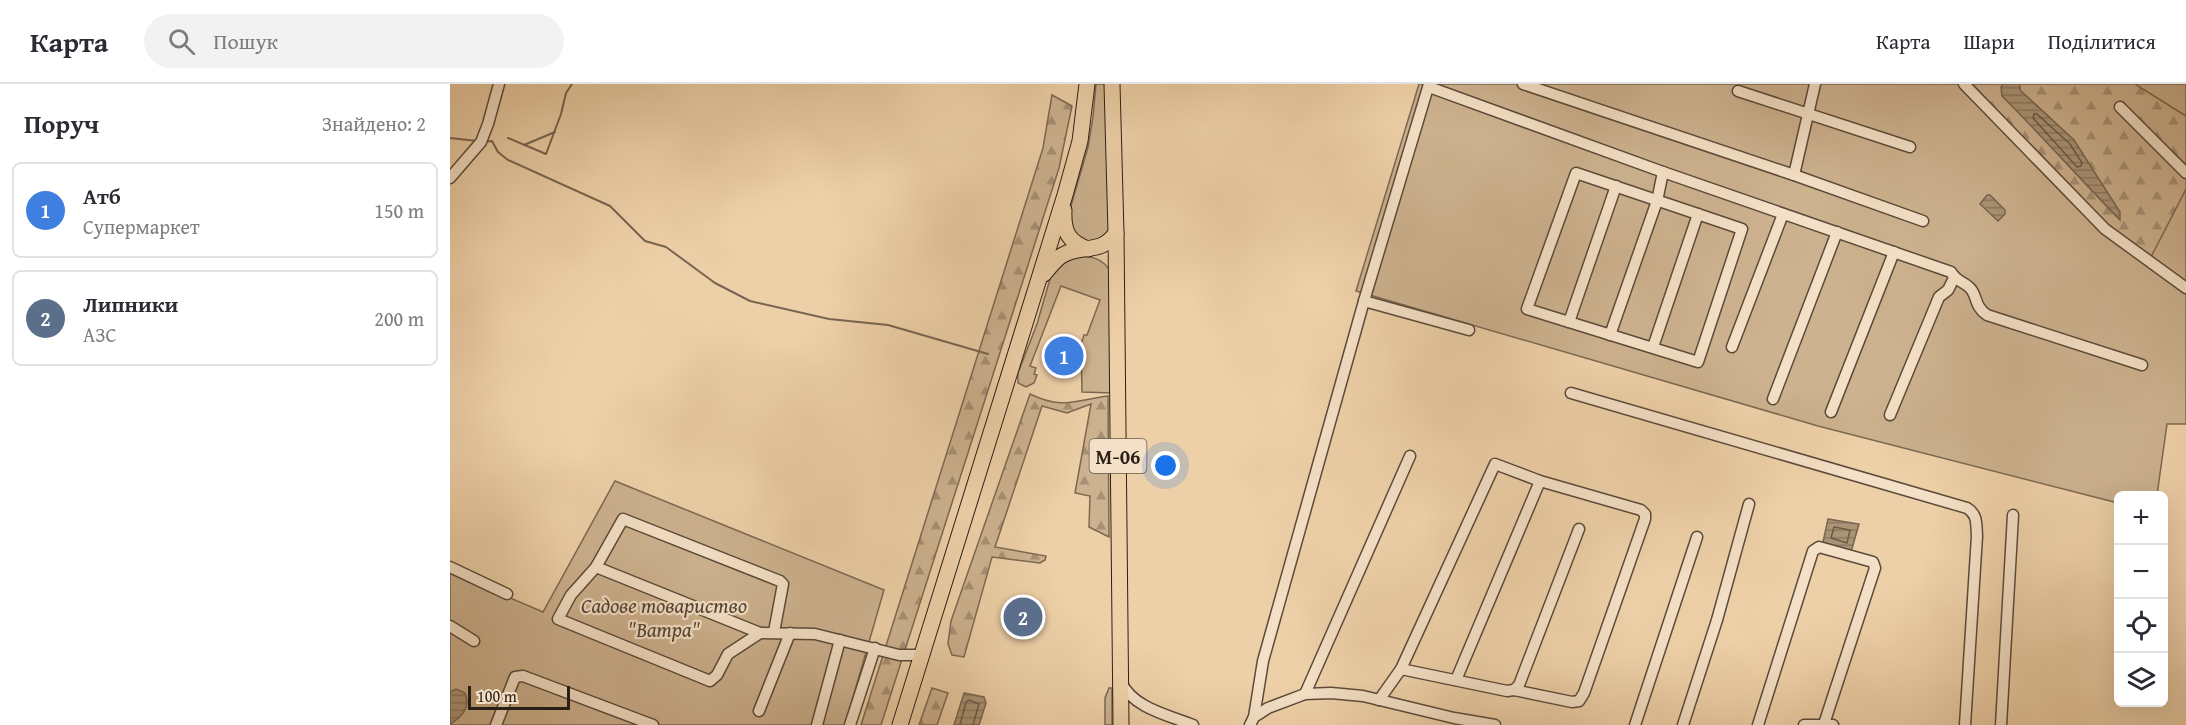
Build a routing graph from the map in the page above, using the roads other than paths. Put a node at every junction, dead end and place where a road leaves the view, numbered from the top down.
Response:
1 (499, 84) edge
2 (1087, 84) edge
3 (1112, 84) edge
4 (1523, 84) edge
5 (1815, 84) edge
6 (1964, 84) edge
7 (1429, 85) edge
8 (1738, 91) dead end
9 (2120, 107) dead end
10 (1808, 114) junction
11 (1911, 147) dead end
12 (1663, 172) junction
13 (2186, 173) edge
14 (1794, 175) junction
15 (450, 178) edge
16 (1616, 186) junction
17 (1065, 195) junction
18 (1657, 201) junction
19 (1784, 213) junction
20 (1698, 214) junction
21 (1923, 221) dead end
22 (1116, 232) junction
23 (1837, 232) junction
24 (1089, 249) junction
25 (1894, 252) junction
26 (1954, 278) junction
27 (1039, 280) junction
28 (2186, 288) edge
29 (1364, 301) junction
30 (1569, 322) junction
31 (1468, 330) dead end
32 (1610, 335) junction
33 (1653, 347) junction
34 (1732, 347) dead end
35 (2142, 365) dead end
36 (1570, 393) dead end
37 (1773, 399) dead end
38 (1831, 412) dead end
39 (1890, 415) dead end
40 (1410, 456) dead end
41 (1539, 481) junction
42 (1749, 504) dead end
43 (2013, 515) dead end
44 (1579, 529) dead end
45 (1697, 537) dead end
46 (450, 567) edge
47 (596, 567) junction
48 (507, 594) dead end
49 (450, 626) edge
50 (774, 632) junction
51 (760, 633) junction
52 (790, 633) junction
53 (474, 640) dead end
54 (840, 640) junction
55 (875, 648) junction
56 (922, 656) junction
57 (1401, 669) junction
58 (1120, 680) junction
59 (1456, 680) junction
60 (1514, 690) junction
61 (1305, 694) junction
62 (1379, 700) junction
63 (1136, 701) junction
64 (759, 711) dead end
65 (1120, 720) edge
66 (1252, 721) edge
67 (1453, 721) edge
68 (1824, 724) edge
69 (496, 725) edge
70 (652, 725) edge
71 (817, 725) edge
72 (850, 725) edge
73 (900, 725) edge
74 (1193, 725) edge
75 (1495, 725) edge
76 (1635, 725) edge
77 (1683, 725) edge
78 (1758, 725) edge
79 (1804, 725) edge
80 (1833, 725) edge
81 (1965, 725) edge
82 (2001, 725) edge

1 - 15 street
2 - 17 highway
3 - 22 highway, М-06
4 - 14 street
5 - 10 street
6 - 28 street
7 - 12 street
7 - 29 street
8 - 10 street
9 - 13 street
10 - 11 street
10 - 14 street
12 - 18 street
12 - 19 street
14 - 21 street
16 - 18 street
16 - 30 street
16 - 30 street
17 - 24 highway
17 - 27 highway
18 - 20 street
18 - 32 street
19 - 23 street
19 - 34 street
20 - 33 street
20 - 33 street
22 - 24 highway
22 - 58 highway, М-06
23 - 25 street
23 - 37 street
24 - 27 highway
25 - 26 street
25 - 38 street
26 - 35 street
26 - 39 street
27 - 56 highway
29 - 31 street
29 - 66 street
30 - 32 street
32 - 33 street
36 - 81 street
40 - 61 street
41 - 57 street
41 - 59 street
41 - 60 street
42 - 77 street
43 - 82 street
44 - 60 street
45 - 76 street
46 - 48 street
47 - 50 street
47 - 51 street
47 - 51 street
49 - 53 street
50 - 51 street
50 - 52 street
52 - 54 street
52 - 64 street
54 - 55 street
54 - 71 street
55 - 56 street
55 - 72 street
56 - 73 highway
57 - 59 street
57 - 62 street
58 - 63 street
58 - 65 highway, М-06
59 - 60 street
61 - 62 street
61 - 66 street
62 - 67 street
63 - 65 street
63 - 74 street
67 - 75 street
68 - 78 street
68 - 79 street
68 - 80 street
69 - 70 street

